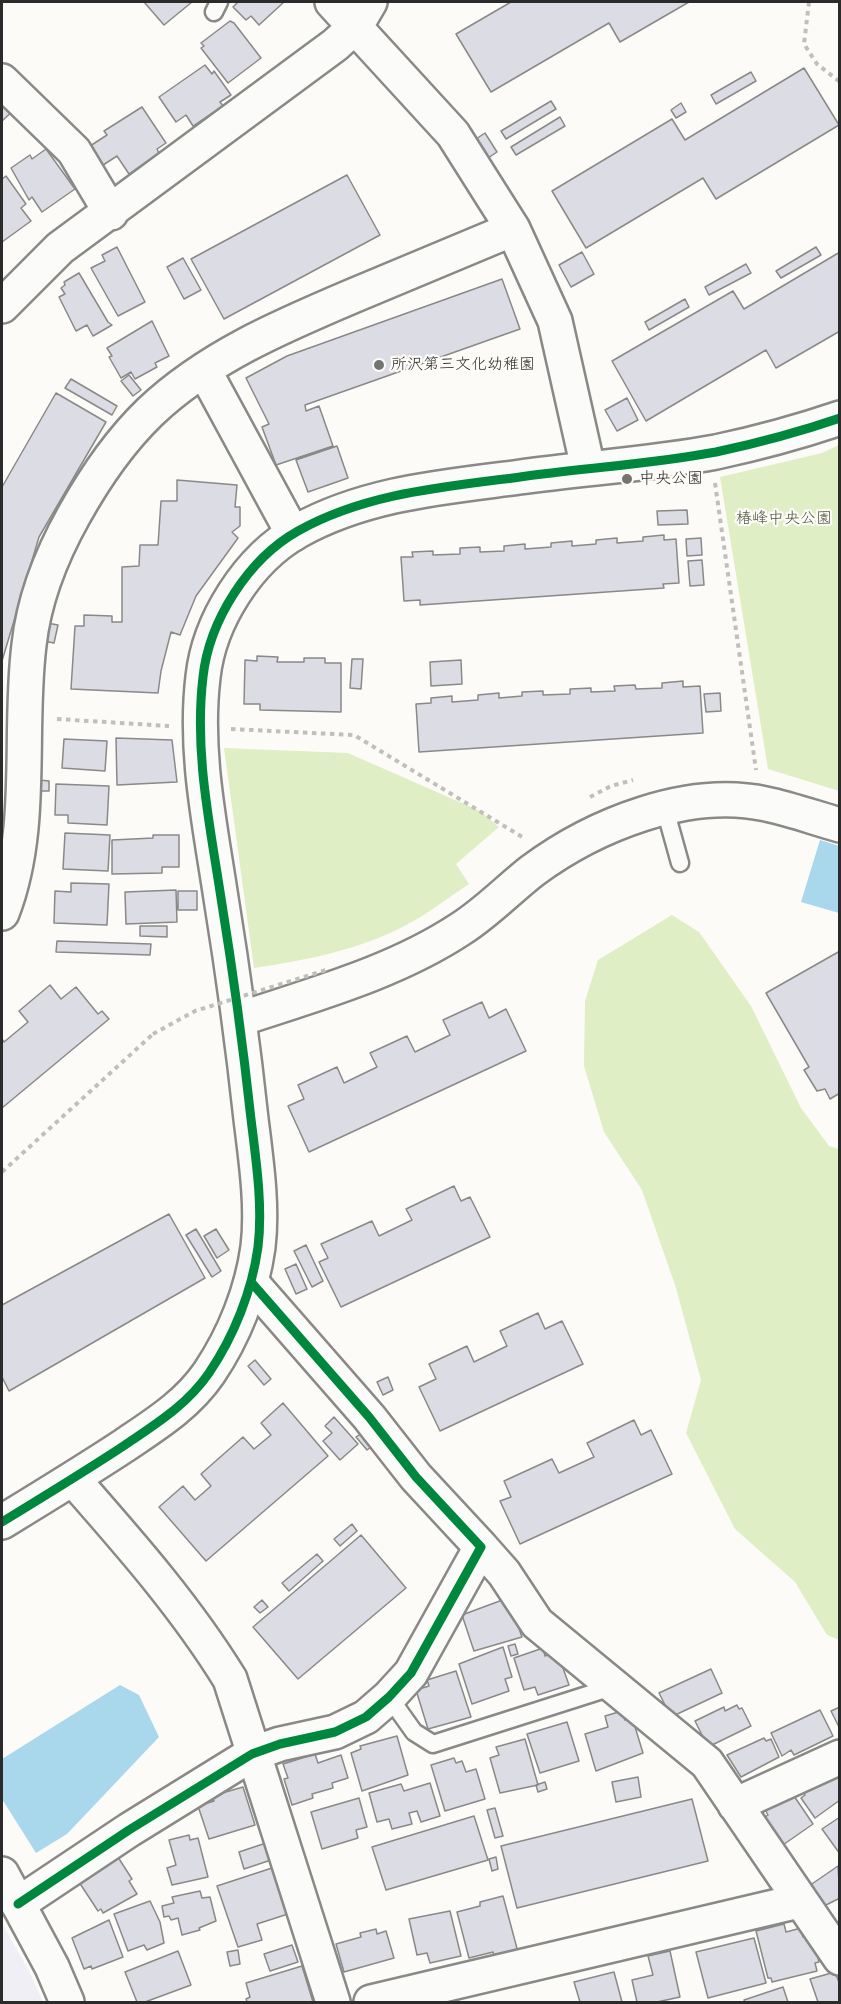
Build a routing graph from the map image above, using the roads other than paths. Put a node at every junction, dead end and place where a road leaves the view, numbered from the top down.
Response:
1 (332, 2) edge
2 (363, 14) edge
3 (2, 81) edge
4 (111, 213) junction
5 (513, 229) junction
6 (2, 306) edge
7 (204, 370) junction
8 (840, 418) edge
9 (588, 468) junction
10 (293, 534) junction
11 (12, 716) edge
12 (665, 809) junction
13 (840, 825) edge
14 (680, 863) dead end
15 (2, 913) edge
16 (240, 1019) junction
17 (251, 1282) junction
18 (73, 1479) junction
19 (2, 1522) edge
20 (481, 1547) junction
21 (612, 1687) junction
22 (389, 1697) junction
23 (252, 1754) junction
24 (840, 1757) edge
25 (735, 1805) junction
26 (2, 1874) edge
27 (798, 1900) junction
28 (18, 1904) junction
29 (840, 1958) edge
30 (67, 2002) edge
31 (333, 2002) edge
32 (371, 2002) edge

1 - 2 street
2 - 4 street
2 - 5 street
3 - 4 street
4 - 6 street
5 - 7 street
5 - 9 street
7 - 10 street
7 - 11 street
8 - 9 street
9 - 10 street
10 - 16 street
11 - 15 street
12 - 13 street
12 - 14 lane
12 - 16 street
16 - 17 street
17 - 18 street
17 - 20 street
18 - 19 street
18 - 23 street
20 - 21 street
20 - 22 street
21 - 22 lane
21 - 25 street
22 - 23 street
23 - 28 street
23 - 31 street
24 - 25 street
25 - 27 street
26 - 28 street
27 - 29 street
27 - 32 street
28 - 30 street

